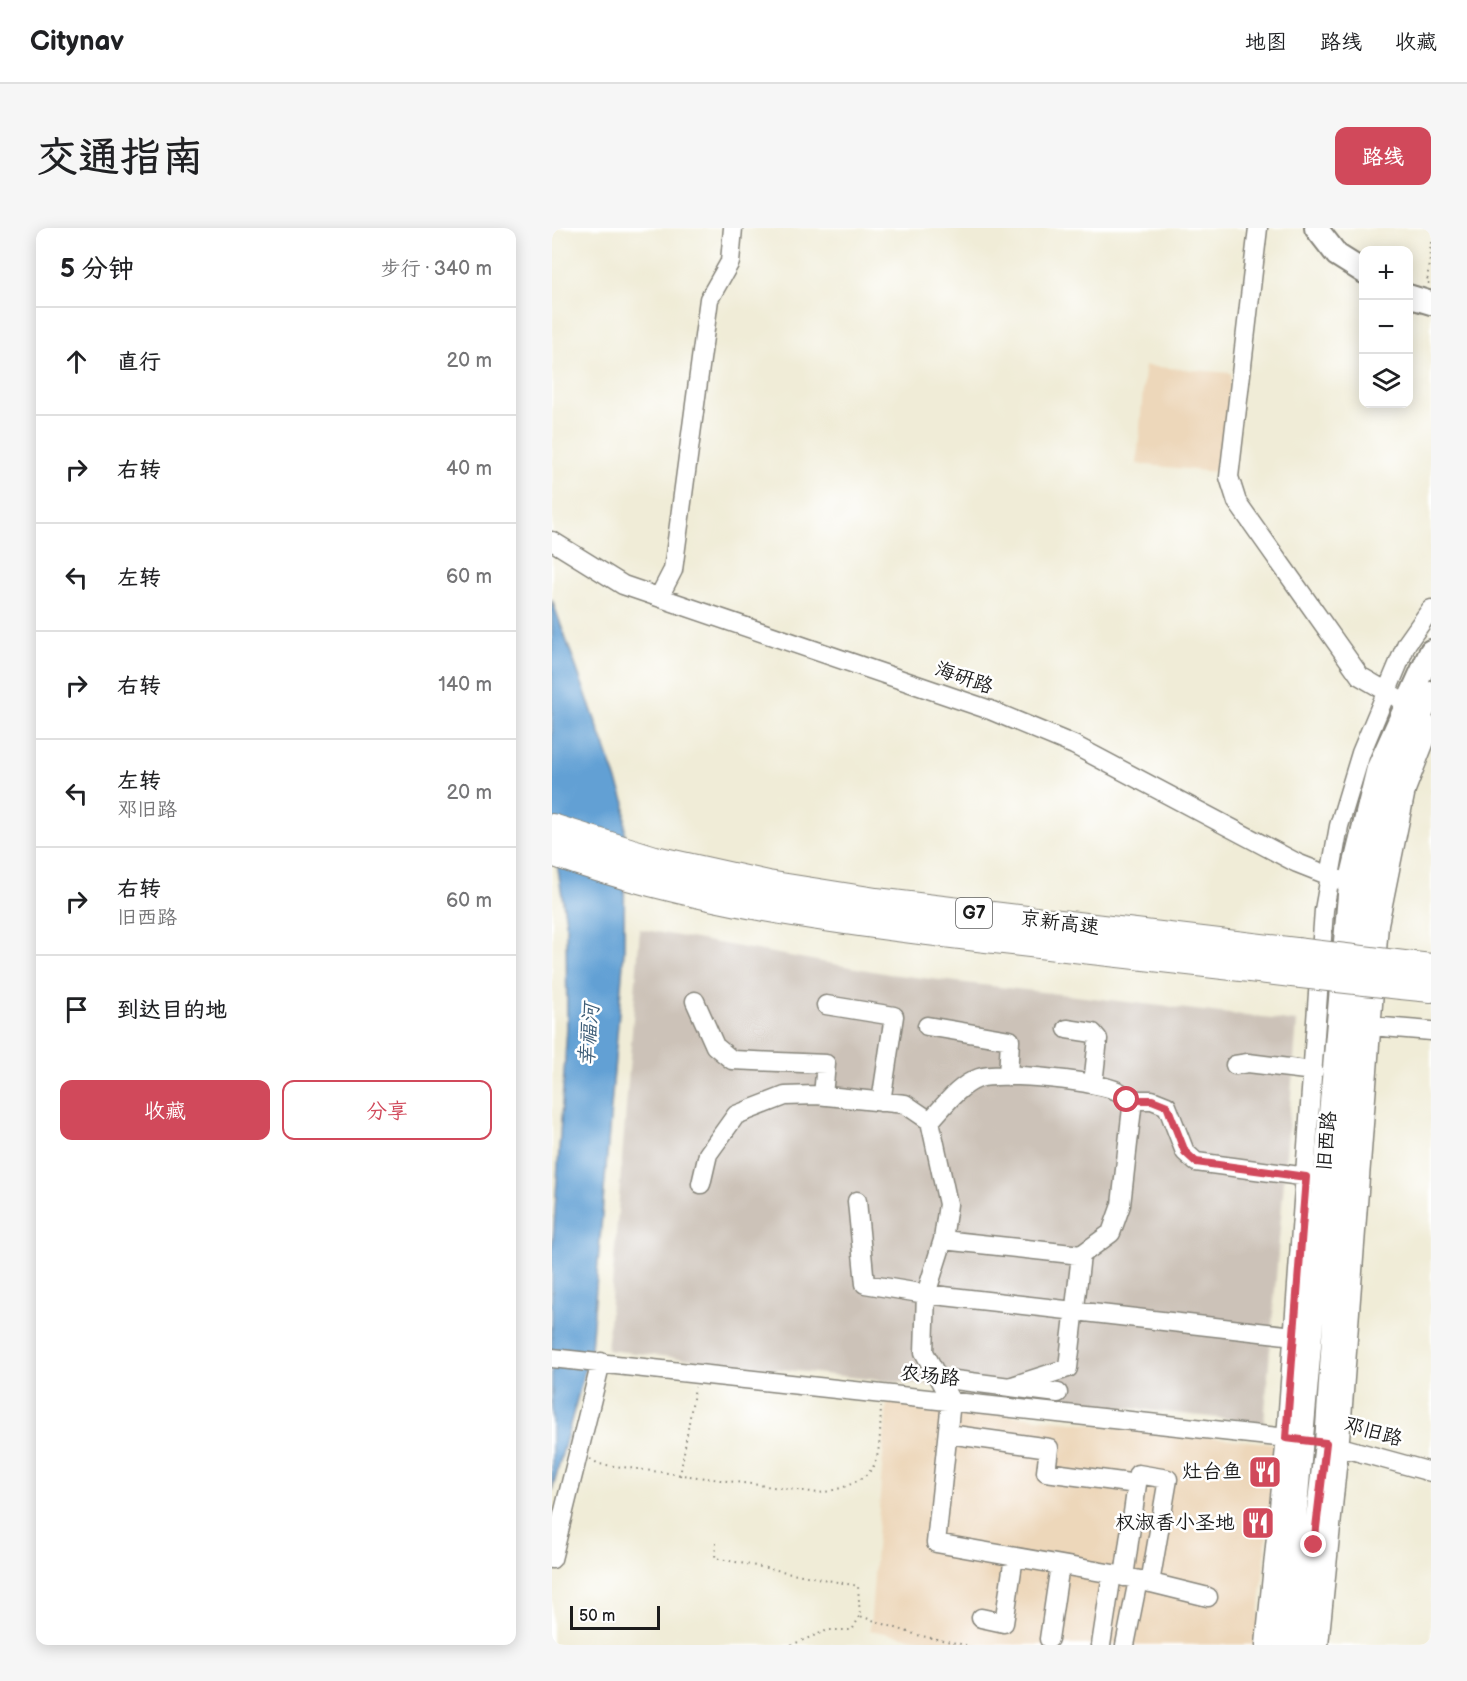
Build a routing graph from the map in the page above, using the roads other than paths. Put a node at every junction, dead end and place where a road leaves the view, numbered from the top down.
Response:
1 (733, 228) edge
2 (1258, 228) edge
3 (1317, 228) edge
4 (1359, 269) edge
5 (1413, 298) edge
6 (1431, 303) edge
7 (552, 541) edge
8 (659, 597) junction
9 (1431, 609) edge
10 (1431, 651) edge
11 (1387, 690) junction
12 (1431, 693) edge
13 (1405, 704) junction
14 (1431, 726) edge
15 (552, 827) edge
16 (552, 853) edge
17 (1340, 880) junction
18 (1294, 962) junction
19 (1431, 967) edge
20 (1402, 975) junction
21 (1431, 989) edge
22 (695, 1001) dead end
23 (826, 1005) dead end
24 (927, 1026) dead end
25 (1371, 1026) junction
26 (1068, 1029) dead end
27 (1431, 1031) edge
28 (1235, 1065) dead end
29 (1314, 1071) junction
30 (1008, 1076) junction
31 (1093, 1084) junction
32 (823, 1095) junction
33 (1127, 1100) junction
34 (881, 1102) junction
35 (930, 1121) junction
36 (1315, 1178) junction
37 (701, 1184) dead end
38 (857, 1201) dead end
39 (943, 1240) junction
40 (1081, 1255) junction
41 (926, 1294) junction
42 (1075, 1311) junction
43 (1302, 1337) junction
44 (552, 1358) edge
45 (599, 1362) junction
46 (939, 1378) junction
47 (1009, 1387) junction
48 (1058, 1393) dead end
49 (951, 1401) junction
50 (948, 1434) junction
51 (1294, 1439) junction
52 (1332, 1445) junction
53 (1431, 1472) edge
54 (1137, 1484) junction
55 (1014, 1557) junction
56 (552, 1559) edge
57 (1060, 1565) junction
58 (1131, 1578) junction
59 (1208, 1597) dead end
60 (981, 1618) dead end
61 (1049, 1639) dead end
62 (1101, 1645) edge
63 (1125, 1645) edge
64 (1265, 1645) edge
65 (1284, 1645) edge
66 (1302, 1645) edge
67 (1319, 1645) edge

1 - 8 street
2 - 11 street
3 - 4 main road
5 - 6 main road
7 - 8 street, 海研路
8 - 17 street, 海研路
9 - 11 street
10 - 13 main road, 旧西路
11 - 13 street
11 - 17 street
12 - 52 main road, 旧西路
13 - 17 main road, 旧西路
14 - 25 street
15 - 18 highway, 京新高速 / G7
16 - 18 highway, 京新高速 / G7
17 - 29 street
17 - 36 main road, 旧西路
18 - 20 highway, 京新高速 / G7, bridge
19 - 20 highway, 京新高速 / G7
20 - 21 highway, 京新高速 / G7
22 - 32 street
23 - 34 street
24 - 30 street
25 - 27 street
25 - 52 street
26 - 31 street
28 - 29 street
29 - 36 street
30 - 31 street
30 - 35 street
31 - 33 street
32 - 34 street
32 - 37 street
33 - 36 street
33 - 40 street
34 - 35 street
35 - 39 street
36 - 43 main road, 旧西路
38 - 41 street
39 - 40 street
39 - 41 street
40 - 42 street
41 - 42 street
41 - 46 street
42 - 43 street
42 - 47 street
43 - 51 main road, 旧西路
44 - 45 street, 农场路
45 - 49 street, 农场路
45 - 56 street
46 - 47 street
46 - 49 street
47 - 48 street
49 - 50 street
49 - 51 street, 农场路
50 - 54 street
50 - 55 street
51 - 52 street, 邓旧路
51 - 64 street
51 - 65 main road, 旧西路
52 - 53 street, 邓旧路
52 - 66 main road, 旧西路
52 - 67 street
54 - 58 street
54 - 58 street
55 - 57 street
55 - 60 street
57 - 58 street
57 - 61 street
58 - 59 street
58 - 62 street
58 - 63 street

